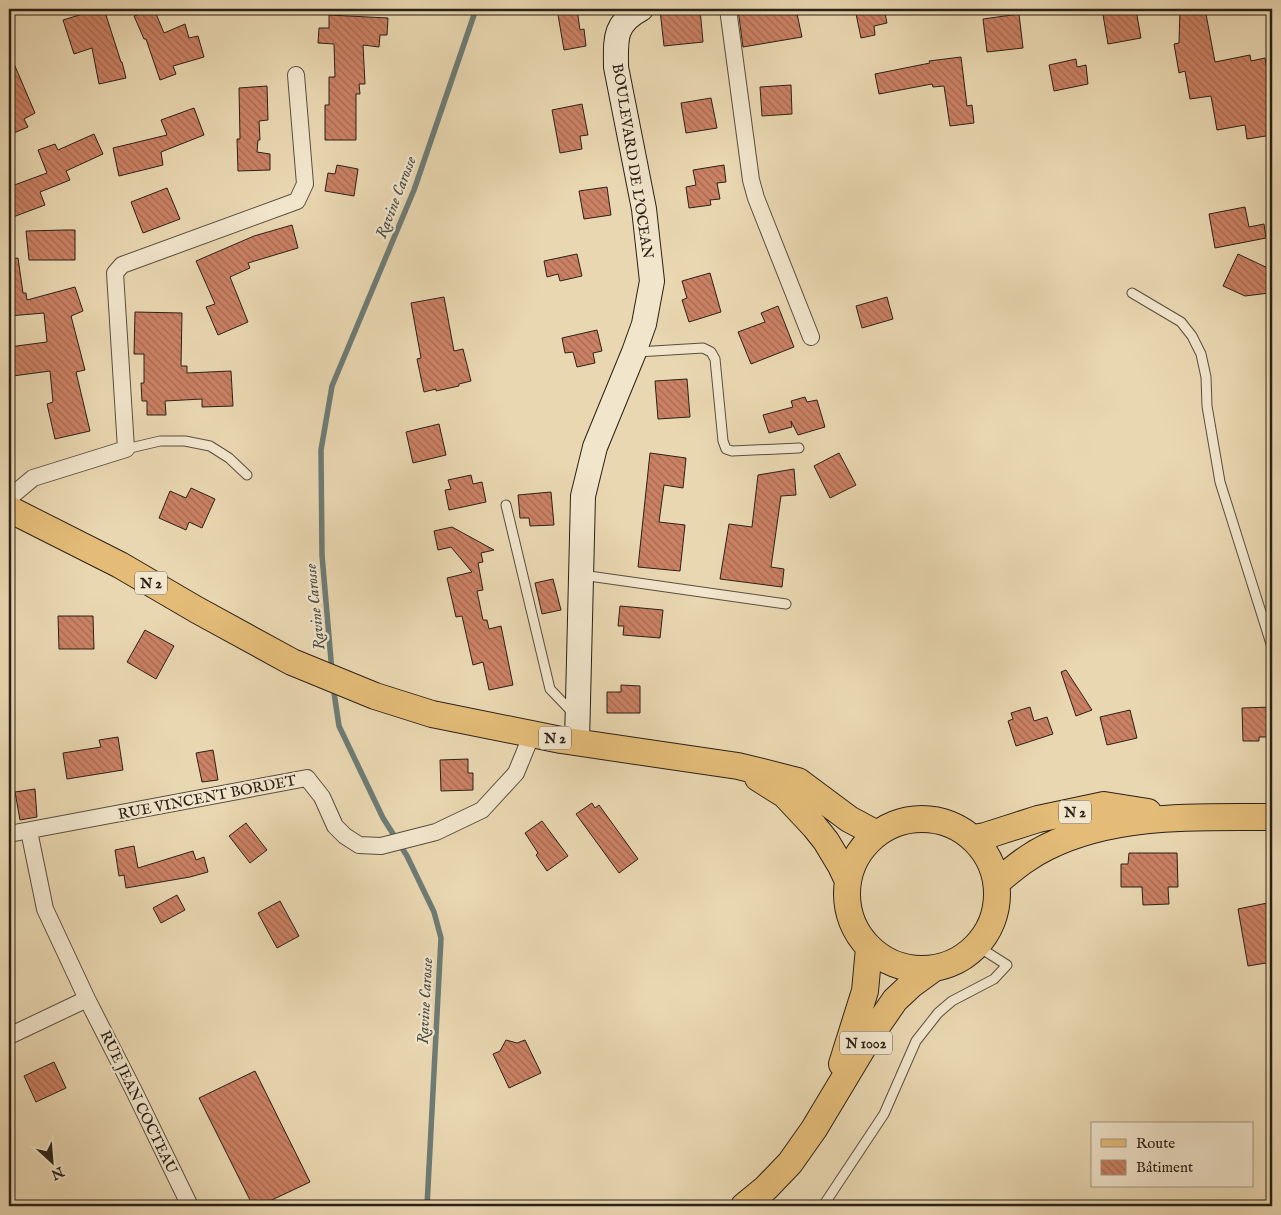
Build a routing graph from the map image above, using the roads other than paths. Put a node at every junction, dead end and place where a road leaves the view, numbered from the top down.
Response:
1 (641, 9) edge
2 (728, 9) edge
3 (296, 75) dead end
4 (1132, 293) dead end
5 (810, 337) dead end
6 (634, 352) junction
7 (799, 448) dead end
8 (126, 449) junction
9 (247, 475) dead end
10 (9, 498) edge
11 (506, 505) dead end
12 (9, 509) edge
13 (582, 574) junction
14 (786, 604) dead end
15 (1272, 646) edge
16 (578, 730) junction
17 (532, 734) junction
18 (738, 766) junction
19 (1178, 817) junction
20 (1272, 817) edge
21 (29, 831) junction
22 (9, 834) edge
23 (877, 834) junction
24 (973, 838) junction
25 (848, 881) junction
26 (997, 882) junction
27 (977, 946) junction
28 (869, 948) junction
29 (933, 969) junction
30 (87, 999) junction
31 (9, 1036) edge
32 (814, 1129) junction
33 (190, 1206) edge
34 (744, 1206) edge
35 (823, 1206) edge

1 - 6 street, BOULEVARD DE L'OCEAN
2 - 5 street
3 - 8 street
4 - 15 lane
6 - 7 lane
6 - 13 street, BOULEVARD DE L'OCEAN
8 - 9 lane
8 - 10 street
11 - 16 lane
12 - 17 main road, N 2
13 - 14 lane
13 - 16 street, BOULEVARD DE L'OCEAN
16 - 17 main road, N 2
16 - 18 main road, N 2
17 - 21 street, RUE VINCENT BORDET
18 - 23 main road, N 2
18 - 25 main road, N 2
19 - 20 main road, N 2
19 - 24 main road, N 2
19 - 26 main road, N 2
21 - 22 street, RUE VINCENT BORDET
21 - 30 street, RUE JEAN COCTEAU
23 - 24 main road
23 - 25 main road
24 - 26 main road
25 - 28 main road
26 - 27 main road
27 - 29 main road
27 - 35 lane
28 - 29 main road
28 - 32 main road, N 1002
29 - 32 main road, N 1002
30 - 31 street
30 - 33 street, RUE JEAN COCTEAU
32 - 34 main road, N 1002

